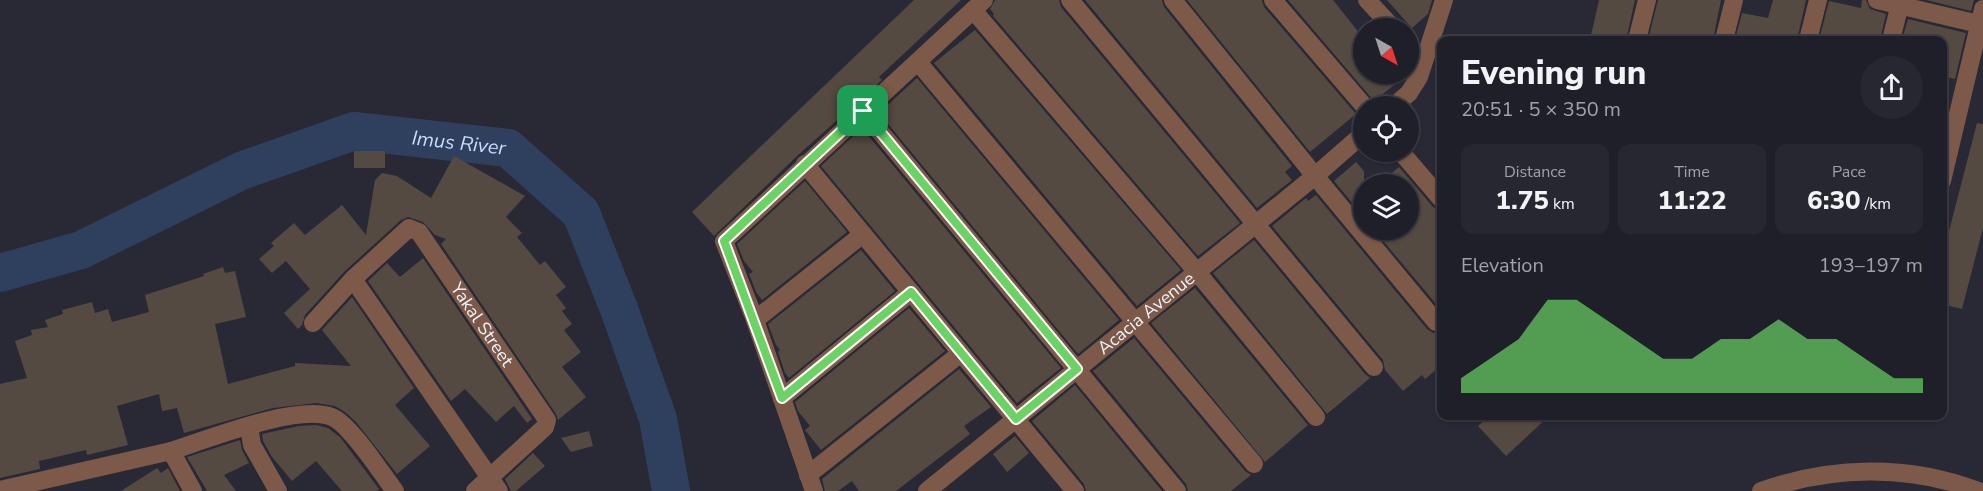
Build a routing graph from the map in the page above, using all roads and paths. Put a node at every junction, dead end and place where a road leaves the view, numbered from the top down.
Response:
1 (1070, 0) edge
2 (1173, 0) edge
3 (1273, 0) edge
4 (1367, 0) edge
5 (1444, 0) edge
6 (1647, 0) edge
7 (1734, 0) edge
8 (1818, 0) edge
9 (1877, 0) edge
10 (1900, 3) edge
11 (979, 5) edge
12 (1384, 18) edge
13 (1982, 19) edge
14 (1638, 36) edge
15 (1725, 36) edge
16 (1809, 36) edge
17 (1892, 36) edge
18 (1419, 57) edge
19 (1423, 61) junction
20 (918, 62) junction
21 (1355, 96) edge
22 (1406, 96) edge
23 (863, 111) junction
24 (1353, 143) edge
25 (1947, 161) edge
26 (1409, 162) edge
27 (805, 164) junction
28 (1315, 176) junction
29 (1437, 195) edge
30 (1256, 225) junction
31 (863, 234) junction
32 (1197, 273) junction
33 (353, 279) junction
34 (911, 292) junction
35 (755, 320) junction
36 (1136, 321) junction
37 (1436, 322) dead end
38 (313, 323) dead end
39 (961, 353) junction
40 (1374, 367) dead end
41 (1077, 369) junction
42 (782, 398) junction
43 (1316, 417) dead end
44 (1016, 419) junction
45 (249, 426) junction
46 (171, 451) junction
47 (1254, 464) dead end
48 (811, 483) edge
49 (68, 484) edge
50 (494, 484) edge
51 (0, 490) edge
52 (193, 491) edge
53 (279, 491) edge
54 (395, 491) edge
55 (475, 491) edge
56 (927, 491) edge
57 (1074, 491) edge
58 (1177, 491) edge
59 (1761, 491) edge
60 (1978, 491) edge

1 - 30 street
2 - 28 street
3 - 21 street
4 - 12 street
5 - 19 street
6 - 14 street
7 - 15 street
8 - 16 street
9 - 10 street
10 - 13 street
10 - 17 street
11 - 20 street
11 - 32 street
13 - 25 street
18 - 19 street
19 - 22 street
20 - 23 street
20 - 36 street
23 - 27 street
23 - 41 street
24 - 28 street, Acacia Avenue
26 - 29 street
27 - 31 street
27 - 35 street
28 - 30 street, Acacia Avenue
28 - 37 street
30 - 32 street, Acacia Avenue
30 - 40 street
31 - 34 street
31 - 35 street
32 - 36 street, Acacia Avenue
32 - 43 street
33 - 38 street
33 - 50 street
33 - 50 street, Yakal Street
34 - 39 street
34 - 42 street
35 - 42 street
36 - 41 street, Acacia Avenue
36 - 47 street
39 - 44 street
39 - 48 street
41 - 44 street, Acacia Avenue
41 - 58 street
42 - 48 street
44 - 56 street, Acacia Avenue
44 - 57 street
45 - 46 street
45 - 53 street
45 - 54 street
46 - 49 street
46 - 52 street
49 - 51 street
50 - 55 street
59 - 60 street

